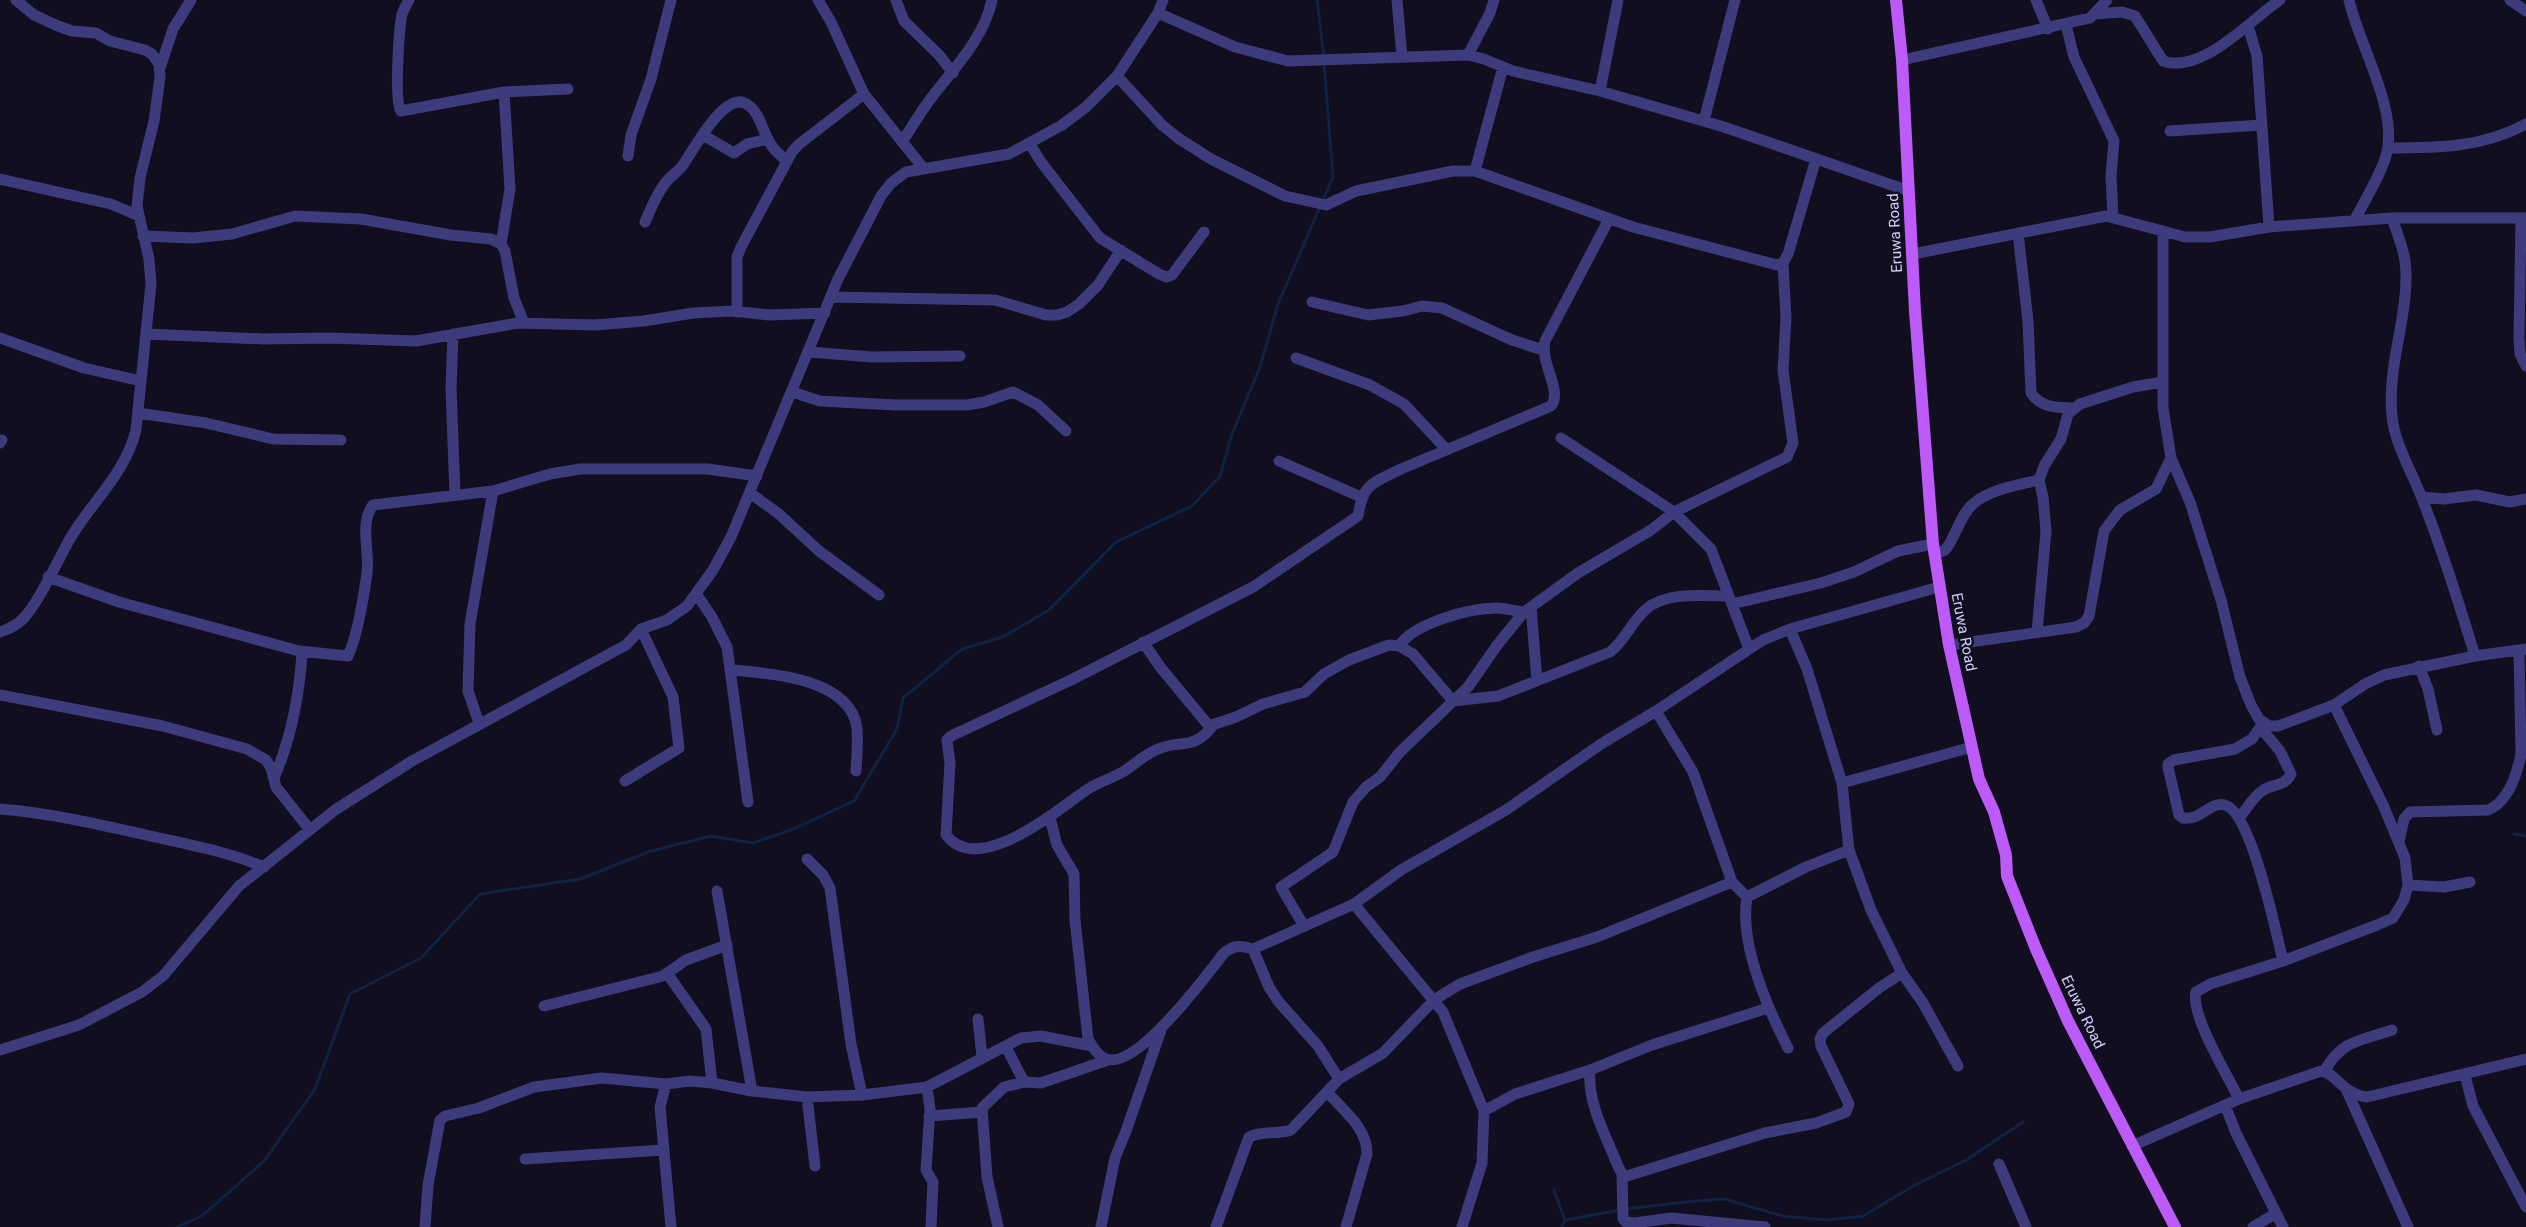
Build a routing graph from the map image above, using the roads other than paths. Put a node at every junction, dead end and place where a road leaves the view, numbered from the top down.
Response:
1 (16, 0) edge
2 (191, 0) edge
3 (409, 0) edge
4 (670, 0) edge
5 (818, 0) edge
6 (896, 0) edge
7 (992, 0) edge
8 (1163, 0) edge
9 (1397, 0) edge
10 (1494, 0) edge
11 (1618, 0) edge
12 (1735, 0) edge
13 (1896, 0) edge
14 (2036, 0) edge
15 (2107, 0) edge
16 (2280, 0) edge
17 (2349, 0) edge
18 (2510, 0) edge
19 (2526, 11) edge
20 (1158, 13) junction
21 (2094, 14) junction
22 (2066, 24) junction
23 (2248, 26) junction
24 (2048, 29) junction
25 (1468, 55) junction
26 (1402, 57) junction
27 (1902, 60) junction
28 (1503, 67) junction
29 (160, 68) junction
30 (953, 73) junction
31 (1116, 76) junction
32 (568, 89) dead end
33 (1600, 91) junction
34 (504, 92) junction
35 (864, 94) junction
36 (1704, 121) junction
37 (2526, 124) edge
38 (2261, 125) junction
39 (2170, 131) dead end
40 (703, 136) junction
41 (768, 139) junction
42 (902, 142) junction
43 (1030, 144) junction
44 (2388, 148) junction
45 (628, 156) dead end
46 (1816, 158) junction
47 (787, 161) junction
48 (924, 169) junction
49 (1475, 171) junction
50 (0, 179) edge
51 (1909, 191) junction
52 (139, 216) junction
53 (2113, 216) junction
54 (1609, 218) junction
55 (2392, 218) junction
56 (2523, 218) edge
57 (2354, 221) junction
58 (644, 222) dead end
59 (2269, 227) junction
60 (2163, 231) junction
61 (1204, 232) dead end
62 (2018, 234) junction
63 (143, 236) junction
64 (501, 244) junction
65 (1121, 250) junction
66 (1913, 254) junction
67 (1783, 263) junction
68 (831, 297) junction
69 (1312, 302) dead end
70 (736, 312) junction
71 (825, 312) junction
72 (524, 323) junction
73 (146, 334) junction
74 (452, 334) junction
75 (0, 338) edge
76 (1543, 350) junction
77 (809, 352) junction
78 (960, 356) dead end
79 (1296, 358) dead end
80 (2526, 366) edge
81 (141, 382) junction
82 (2163, 382) junction
83 (792, 392) junction
84 (2073, 408) junction
85 (138, 413) junction
86 (1066, 431) dead end
87 (1561, 438) dead end
88 (341, 440) dead end
89 (1447, 450) junction
90 (2171, 458) junction
91 (1279, 461) dead end
92 (757, 476) junction
93 (2039, 480) junction
94 (493, 491) junction
95 (750, 493) junction
96 (454, 495) junction
97 (1361, 497) junction
98 (2422, 497) junction
99 (2526, 499) edge
100 (1674, 512) junction
101 (1933, 549) junction
102 (48, 577) junction
103 (1939, 588) junction
104 (697, 595) junction
105 (879, 595) dead end
106 (1731, 600) junction
107 (1527, 610) junction
108 (641, 629) junction
109 (1790, 629) junction
110 (0, 632) edge
111 (2037, 632) junction
112 (1143, 642) junction
113 (1948, 645) junction
114 (1399, 646) junction
115 (1749, 649) junction
116 (2523, 650) edge
117 (299, 651) junction
118 (2475, 656) junction
119 (2419, 666) junction
120 (732, 670) junction
121 (1537, 681) junction
122 (0, 695) edge
123 (1453, 701) junction
124 (2334, 705) junction
125 (1656, 711) junction
126 (479, 723) junction
127 (1214, 724) junction
128 (2262, 725) junction
129 (2437, 730) dead end
130 (1972, 747) junction
131 (856, 771) dead end
132 (274, 778) junction
133 (624, 781) dead end
134 (1842, 783) junction
135 (748, 802) dead end
136 (0, 809) edge
137 (1050, 818) junction
138 (2239, 818) junction
139 (310, 830) junction
140 (2399, 842) junction
141 (1849, 850) junction
142 (807, 859) dead end
143 (264, 867) junction
144 (1732, 882) junction
145 (2470, 882) dead end
146 (2408, 885) junction
147 (717, 891) dead end
148 (1747, 896) junction
149 (1354, 904) junction
150 (1304, 926) junction
151 (727, 945) junction
152 (1253, 949) junction
153 (2283, 961) junction
154 (667, 973) junction
155 (1902, 974) junction
156 (1434, 1000) junction
157 (544, 1006) dead end
158 (1768, 1008) junction
159 (978, 1019) dead end
160 (1161, 1030) junction
161 (2392, 1030) dead end
162 (1092, 1046) junction
163 (1006, 1047) junction
164 (1788, 1048) dead end
165 (0, 1050) edge
166 (982, 1057) junction
167 (2526, 1059) edge
168 (1108, 1060) junction
169 (1958, 1066) dead end
170 (1590, 1070) junction
171 (2324, 1072) junction
172 (2465, 1075) junction
173 (1339, 1079) junction
174 (1024, 1082) junction
175 (712, 1083) junction
176 (666, 1084) junction
177 (927, 1087) junction
178 (752, 1091) junction
179 (2347, 1091) junction
180 (1328, 1094) junction
181 (862, 1095) junction
182 (807, 1097) junction
183 (2239, 1099) junction
184 (2225, 1105) junction
185 (1484, 1111) junction
186 (982, 1112) junction
187 (929, 1116) junction
188 (2132, 1146) junction
189 (664, 1150) junction
190 (525, 1160) dead end
191 (2000, 1164) dead end
192 (815, 1166) dead end
193 (1622, 1174) junction
194 (2526, 1207) edge
195 (2275, 1214) junction
196 (425, 1227) edge
197 (671, 1227) edge
198 (931, 1227) edge
199 (998, 1227) edge
200 (1101, 1227) edge
201 (1216, 1227) edge
202 (1346, 1227) edge
203 (1462, 1227) edge
204 (1765, 1227) edge
205 (2026, 1227) edge
206 (2175, 1227) edge
207 (2253, 1227) edge
208 (2282, 1227) edge
209 (2408, 1227) edge

1 - 29 street
2 - 29 street
3 - 34 street
4 - 45 street
5 - 35 street
6 - 30 street
7 - 30 street
8 - 20 street
9 - 26 street
10 - 25 street
11 - 33 street
12 - 36 street
13 - 27 main road, Eruwa Road
14 - 24 street
15 - 21 street
16 - 23 street
17 - 44 street
18 - 19 street
20 - 26 street
20 - 31 street
21 - 22 street
21 - 23 street
22 - 24 street
22 - 53 street
23 - 38 street
24 - 27 street
25 - 26 street
25 - 28 street
27 - 51 main road, Eruwa Road
28 - 33 street
28 - 49 street
29 - 52 street
30 - 42 street
31 - 43 street
31 - 49 street
32 - 34 street
33 - 36 street
34 - 64 street
35 - 42 street
35 - 47 street
36 - 46 street
37 - 44 street
38 - 39 street
38 - 59 street
40 - 41 street
40 - 41 street
40 - 58 street
41 - 47 street
42 - 48 street
43 - 48 street
43 - 65 street
44 - 57 street
46 - 51 street
46 - 67 street
47 - 70 street
48 - 68 street
49 - 54 street
50 - 52 street
51 - 66 main road, Eruwa Road
52 - 63 street
53 - 60 street
53 - 62 street
54 - 67 street
54 - 76 street
55 - 56 street
55 - 57 street
55 - 98 street
56 - 80 street
57 - 59 street
59 - 60 street
60 - 82 street
61 - 65 street
62 - 66 street
62 - 84 street
63 - 64 street
63 - 73 street
64 - 72 street
65 - 68 street
66 - 101 main road, Eruwa Road
67 - 100 street
68 - 71 street
69 - 76 street
70 - 71 street
70 - 72 street
71 - 77 street
72 - 74 street
73 - 74 street
73 - 81 street
74 - 96 street
75 - 81 street
76 - 89 street
77 - 78 street
77 - 83 street
79 - 89 street
81 - 85 street
82 - 84 street
82 - 90 street
83 - 86 street
83 - 92 street
84 - 93 street
85 - 88 street
85 - 102 street
87 - 100 street
89 - 97 street
90 - 111 street
90 - 128 street
91 - 97 street
92 - 94 street
92 - 95 street
93 - 101 street
93 - 111 street
94 - 96 street
94 - 126 street
95 - 104 street
95 - 105 street
96 - 117 street
97 - 112 street
98 - 99 street
98 - 118 street
100 - 106 street
100 - 107 street
101 - 103 main road, Eruwa Road
101 - 106 street
102 - 110 street
102 - 117 street
103 - 109 street
103 - 113 main road, Eruwa Road
104 - 108 street
104 - 120 street
106 - 115 street
106 - 121 street
107 - 114 street
107 - 121 street
107 - 123 street
108 - 126 street
108 - 133 street
109 - 115 street
109 - 134 street
111 - 113 street
112 - 127 street
112 - 137 street
113 - 130 main road, Eruwa Road
114 - 123 street
114 - 127 street
115 - 125 street
116 - 118 street
116 - 140 street
117 - 132 street
118 - 119 street
119 - 124 street
119 - 129 street
120 - 131 street
120 - 135 street
121 - 123 street
122 - 132 street
123 - 150 street
124 - 128 street
124 - 140 street
125 - 144 street
125 - 149 street
126 - 139 street
127 - 137 street
128 - 138 street
128 - 138 street
130 - 134 street
130 - 188 main road, Eruwa Road
132 - 139 street
134 - 141 street
136 - 143 street
137 - 162 street
138 - 153 street
139 - 143 street
140 - 146 street
141 - 148 street
141 - 155 street
142 - 181 street
143 - 165 street
144 - 148 street
144 - 156 street
145 - 146 street
146 - 153 street
147 - 151 street
148 - 158 street
149 - 150 street
149 - 156 street
150 - 152 street
151 - 154 street
151 - 178 street
152 - 160 street
152 - 173 street
153 - 183 street
154 - 157 street
154 - 175 street
155 - 169 street
155 - 193 street
156 - 173 street
156 - 185 street
158 - 164 street
158 - 170 street
159 - 166 street
160 - 168 street
160 - 200 street
161 - 171 street
162 - 163 street
162 - 168 street
163 - 166 street
163 - 174 street
166 - 177 street
167 - 172 street
168 - 174 street
170 - 185 street
170 - 193 street
171 - 179 street
171 - 183 street
172 - 179 street
172 - 194 street
173 - 180 street
174 - 186 street
175 - 176 street
175 - 178 street
176 - 189 street
176 - 196 street
177 - 181 street
177 - 187 street
178 - 182 street
179 - 209 street
180 - 201 street
180 - 202 street
181 - 182 street
182 - 192 street
183 - 184 street
184 - 188 street
184 - 195 street
185 - 203 street
186 - 187 street
186 - 199 street
187 - 198 street
188 - 206 main road, Eruwa Road
189 - 190 street
189 - 197 street
191 - 205 street
193 - 204 street
195 - 207 street
195 - 208 street

